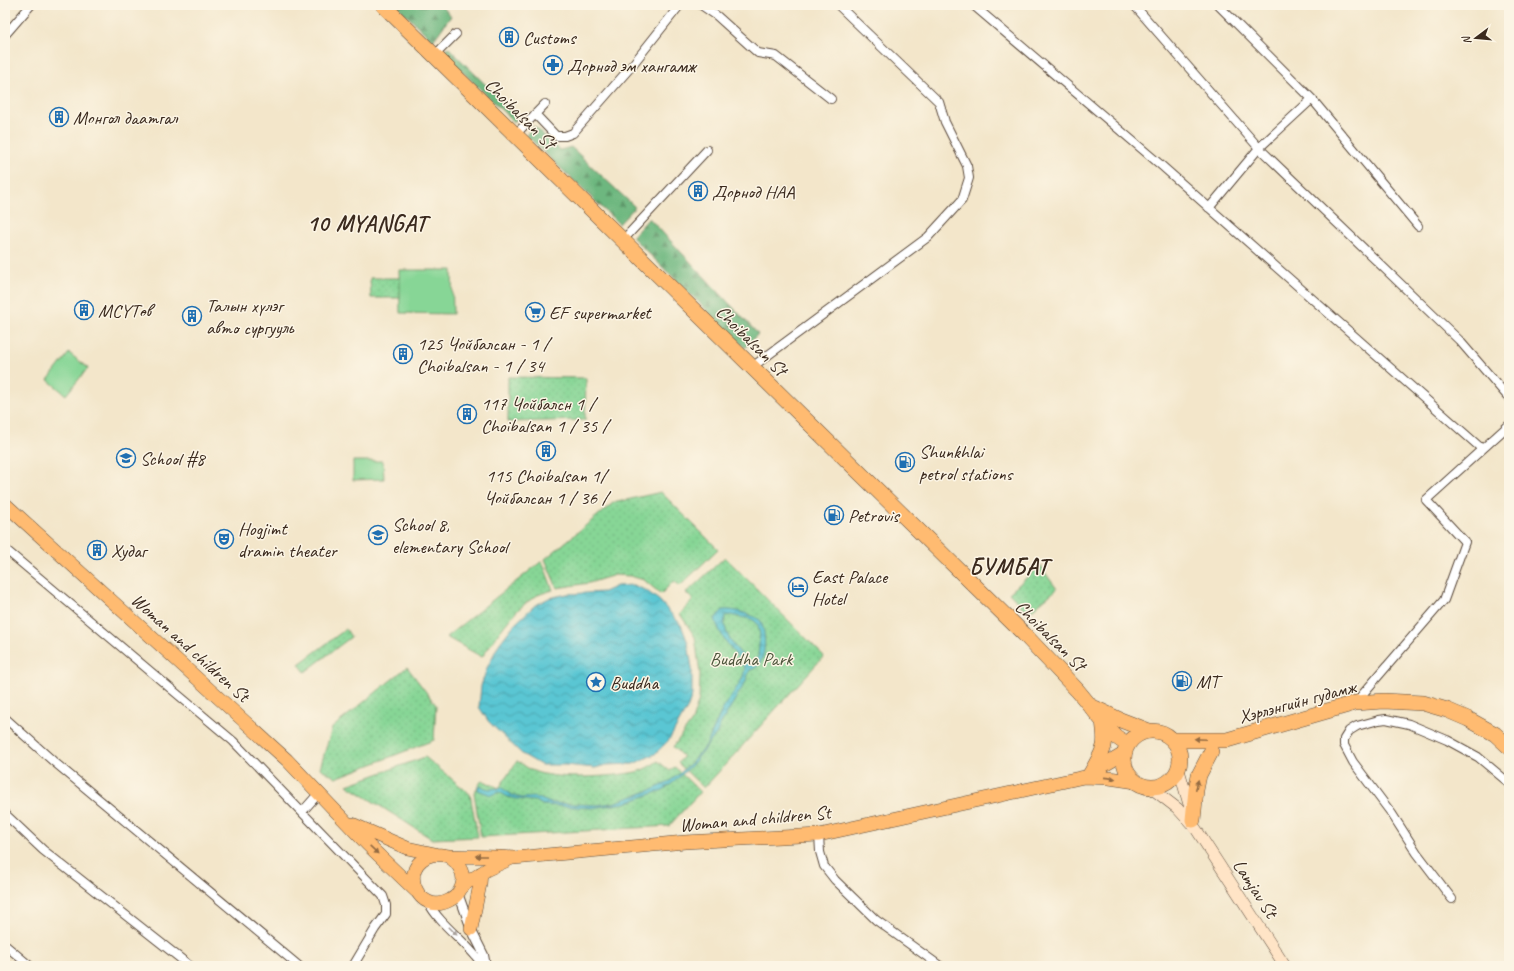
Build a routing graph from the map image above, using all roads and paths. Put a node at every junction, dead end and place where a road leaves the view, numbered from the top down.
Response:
1 (31, 5) edge
2 (383, 5) edge
3 (680, 5) edge
4 (701, 5) edge
5 (838, 5) edge
6 (973, 5) edge
7 (1134, 5) edge
8 (1218, 5) edge
9 (456, 34) dead end
10 (5, 35) edge
11 (435, 55) junction
12 (831, 99) dead end
13 (1312, 99) junction
14 (545, 104) dead end
15 (535, 114) junction
16 (515, 135) junction
17 (1259, 148) junction
18 (707, 150) dead end
19 (1209, 208) junction
20 (1418, 226) dead end
21 (622, 241) junction
22 (752, 367) junction
23 (1509, 398) edge
24 (1509, 425) edge
25 (1482, 449) junction
26 (5, 504) edge
27 (5, 549) edge
28 (1355, 703) junction
29 (1091, 706) junction
30 (5, 718) edge
31 (1103, 721) junction
32 (1149, 731) junction
33 (1173, 740) junction
34 (1227, 740) junction
35 (1509, 747) edge
36 (1126, 749) junction
37 (1211, 752) junction
38 (1180, 766) junction
39 (1088, 775) junction
40 (1136, 782) junction
41 (1509, 783) edge
42 (1151, 788) junction
43 (319, 793) junction
44 (302, 812) junction
45 (5, 814) edge
46 (347, 822) junction
47 (1194, 825) junction
48 (819, 835) junction
49 (435, 854) junction
50 (448, 856) junction
51 (514, 858) junction
52 (481, 873) junction
53 (460, 889) junction
54 (416, 890) junction
55 (1452, 899) dead end
56 (428, 902) junction
57 (470, 929) junction
58 (5, 945) edge
59 (30, 966) edge
60 (190, 966) edge
61 (299, 966) edge
62 (353, 966) edge
63 (485, 966) edge
64 (940, 966) edge
65 (1285, 966) edge

1 - 10 street
2 - 11 highway, Choibalsan St
3 - 15 street
4 - 12 street
5 - 22 street
6 - 19 street
7 - 17 street
8 - 13 street
9 - 11 street
11 - 16 highway, Choibalsan St
13 - 17 street
13 - 20 street
14 - 15 street
15 - 16 street
16 - 21 highway, Choibalsan St
17 - 19 street
17 - 23 street
18 - 21 street
19 - 25 street
21 - 22 highway, Choibalsan St
22 - 29 highway, Choibalsan St
24 - 25 street
25 - 28 street
26 - 43 main road, Woman and children St
27 - 44 street
28 - 34 highway, Хэрлэнгийн гудамж
28 - 35 highway, Хэрлэнгийн гудамж
29 - 31 highway, Choibalsan St
29 - 32 highway
30 - 61 street
31 - 36 highway, Choibalsan St
31 - 39 highway
32 - 33 highway
32 - 36 highway
34 -> 33 highway, Хэрлэнгийн гудамж
33 - 38 highway
34 - 37 highway, Хэрлэнгийн гудамж
36 - 39 main road
36 - 40 highway
37 - 38 highway, Хэрлэнгийн гудамж
47 -> 37 highway
38 - 42 highway
38 - 47 street
39 -> 40 main road
39 - 48 main road, Woman and children St
40 - 42 highway
41 - 55 street
42 - 47 street
43 - 44 street
43 - 46 main road, Woman and children St
44 - 62 street
45 - 60 street
46 - 49 main road, Woman and children St
46 -> 54 main road, Woman and children St
47 - 65 street, Lamjav St
48 - 51 main road, Woman and children St
48 - 64 street
49 - 50 main road, Woman and children St
49 - 54 main road
51 -> 50 main road, Woman and children St
50 - 53 main road
51 - 52 main road
52 - 53 main road
52 - 57 main road
53 - 56 main road
53 - 57 street
54 - 56 main road, Woman and children St
56 -> 63 street
57 - 63 street
58 - 59 street

